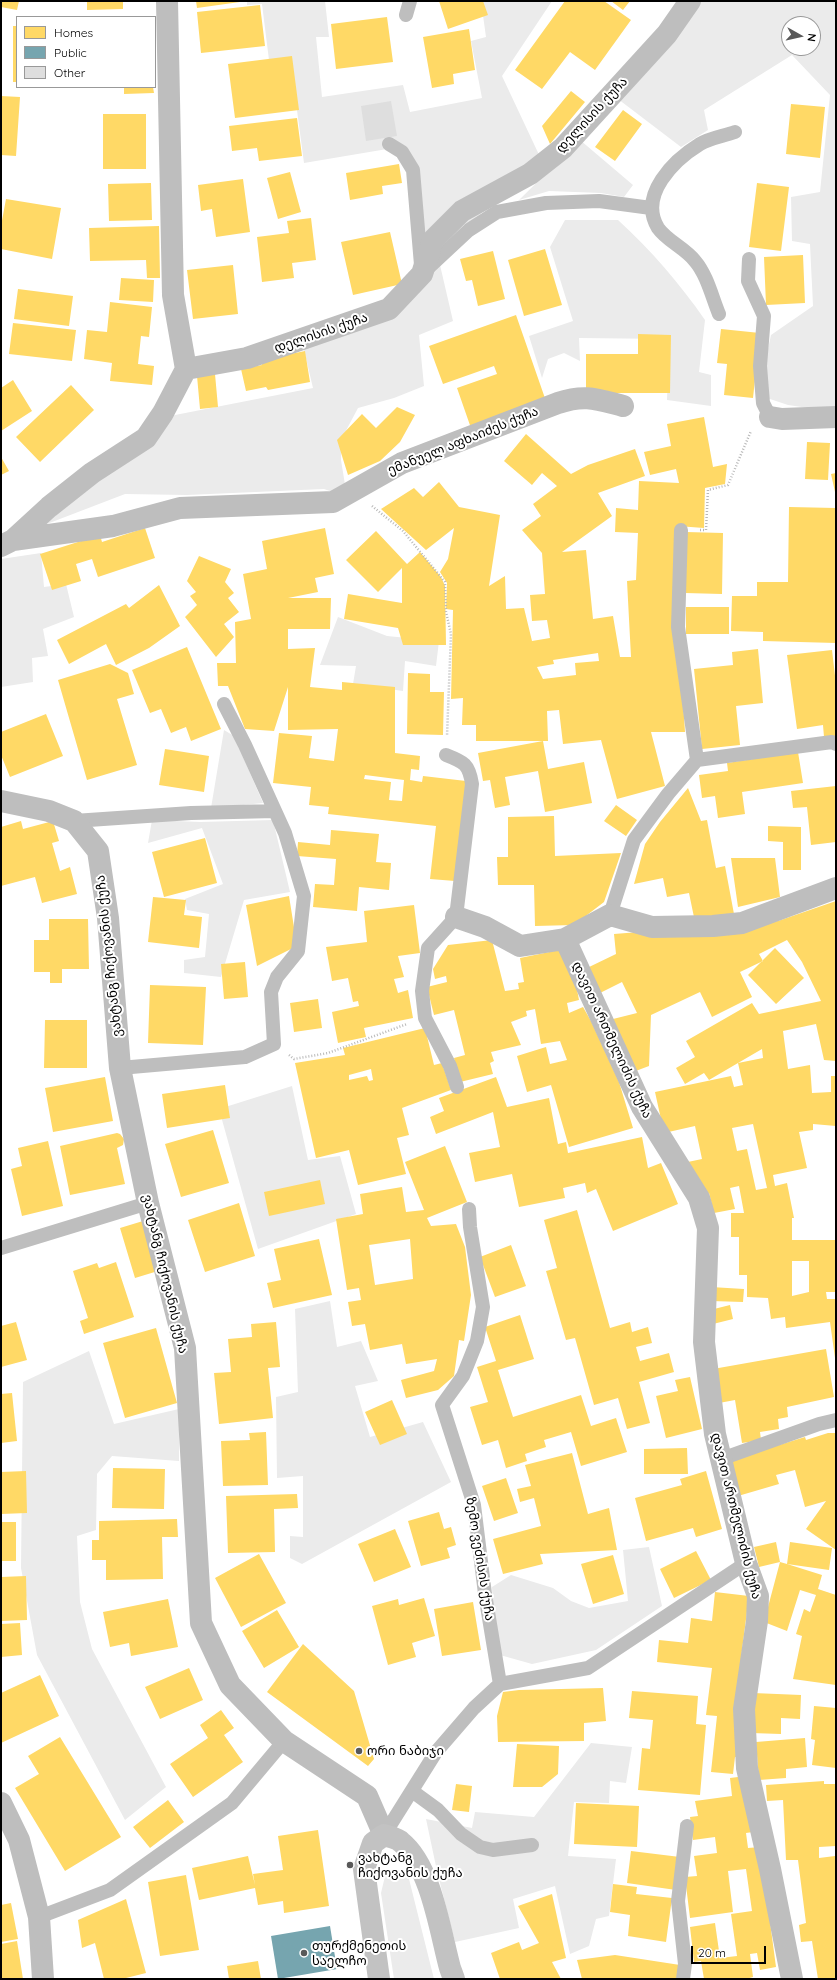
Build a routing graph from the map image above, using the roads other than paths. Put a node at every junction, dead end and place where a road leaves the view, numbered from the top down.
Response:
1 (167, 1) edge
2 (410, 1) edge
3 (690, 1) edge
4 (406, 16) dead end
5 (735, 132) dead end
6 (388, 144) dead end
7 (651, 208) junction
8 (749, 259) dead end
9 (422, 274) junction
10 (719, 314) dead end
11 (186, 369) junction
12 (623, 406) dead end
13 (770, 417) joint
14 (836, 417) edge
15 (681, 530) road end
16 (7, 543) edge
17 (224, 704) dead end
18 (836, 744) edge
19 (446, 755) road end
20 (697, 760) junction
21 (1, 800) edge
22 (275, 811) junction
23 (74, 822) junction
24 (836, 888) edge
25 (610, 915) junction
26 (456, 917) junction
27 (565, 939) junction
28 (120, 1068) junction
29 (457, 1086) dead end
30 (148, 1203) junction
31 (469, 1209) dead end
32 (1, 1248) edge
33 (836, 1420) edge
34 (721, 1459) junction
35 (746, 1563) junction
36 (500, 1684) junction
37 (284, 1741) junction
38 (412, 1791) junction
39 (1, 1803) edge
40 (687, 1826) dead end
41 (384, 1835) junction
42 (532, 1845) dead end
43 (39, 1917) junction
44 (43, 1979) edge
45 (379, 1979) edge
46 (454, 1979) edge
47 (684, 1979) edge
48 (792, 1979) edge

1 - 11 street
2 - 4 lane
3 - 9 street, დელისის ქუჩა
5 - 7 lane
6 - 9 lane
7 - 9 lane
7 - 10 lane
8 - 13 lane
9 - 11 street, დელისის ქუჩა
11 - 16 street
12 - 16 street, ემანუელ აფხაიძეს ქუჩა
13 - 14 street
15 - 20 lane
17 - 22 lane
18 - 20 lane
19 - 26 lane
20 - 25 lane
21 - 23 street, ვახტანგ ჩიქოვანის ქუჩა
22 - 23 lane
22 - 28 lane
23 - 28 street, ვახტანგ ჩიქოვანის ქუჩა
24 - 25 street
25 - 27 street
26 - 27 street
26 - 29 lane
27 - 34 street, დავით ართმელიძის ქუჩა
28 - 30 street, ვახტანგ ჩიქოვანის ქუჩა
30 - 32 lane
30 - 37 street, ვახტანგ ჩიქოვანის ქუჩა
31 - 36 lane, ზემო ვეძისის ქუჩა
33 - 34 lane
34 - 35 street, დავით ართმელიძის ქუჩა
35 - 36 lane
35 - 48 street, დავით ართმელიძის ქუჩა
36 - 38 lane
37 - 41 street, ვახტანგ ჩიქოვანის ქუჩა
37 - 43 lane
38 - 41 lane
38 - 42 lane
39 - 43 street
40 - 47 lane
41 - 45 main road
41 - 46 main road
43 - 44 street

